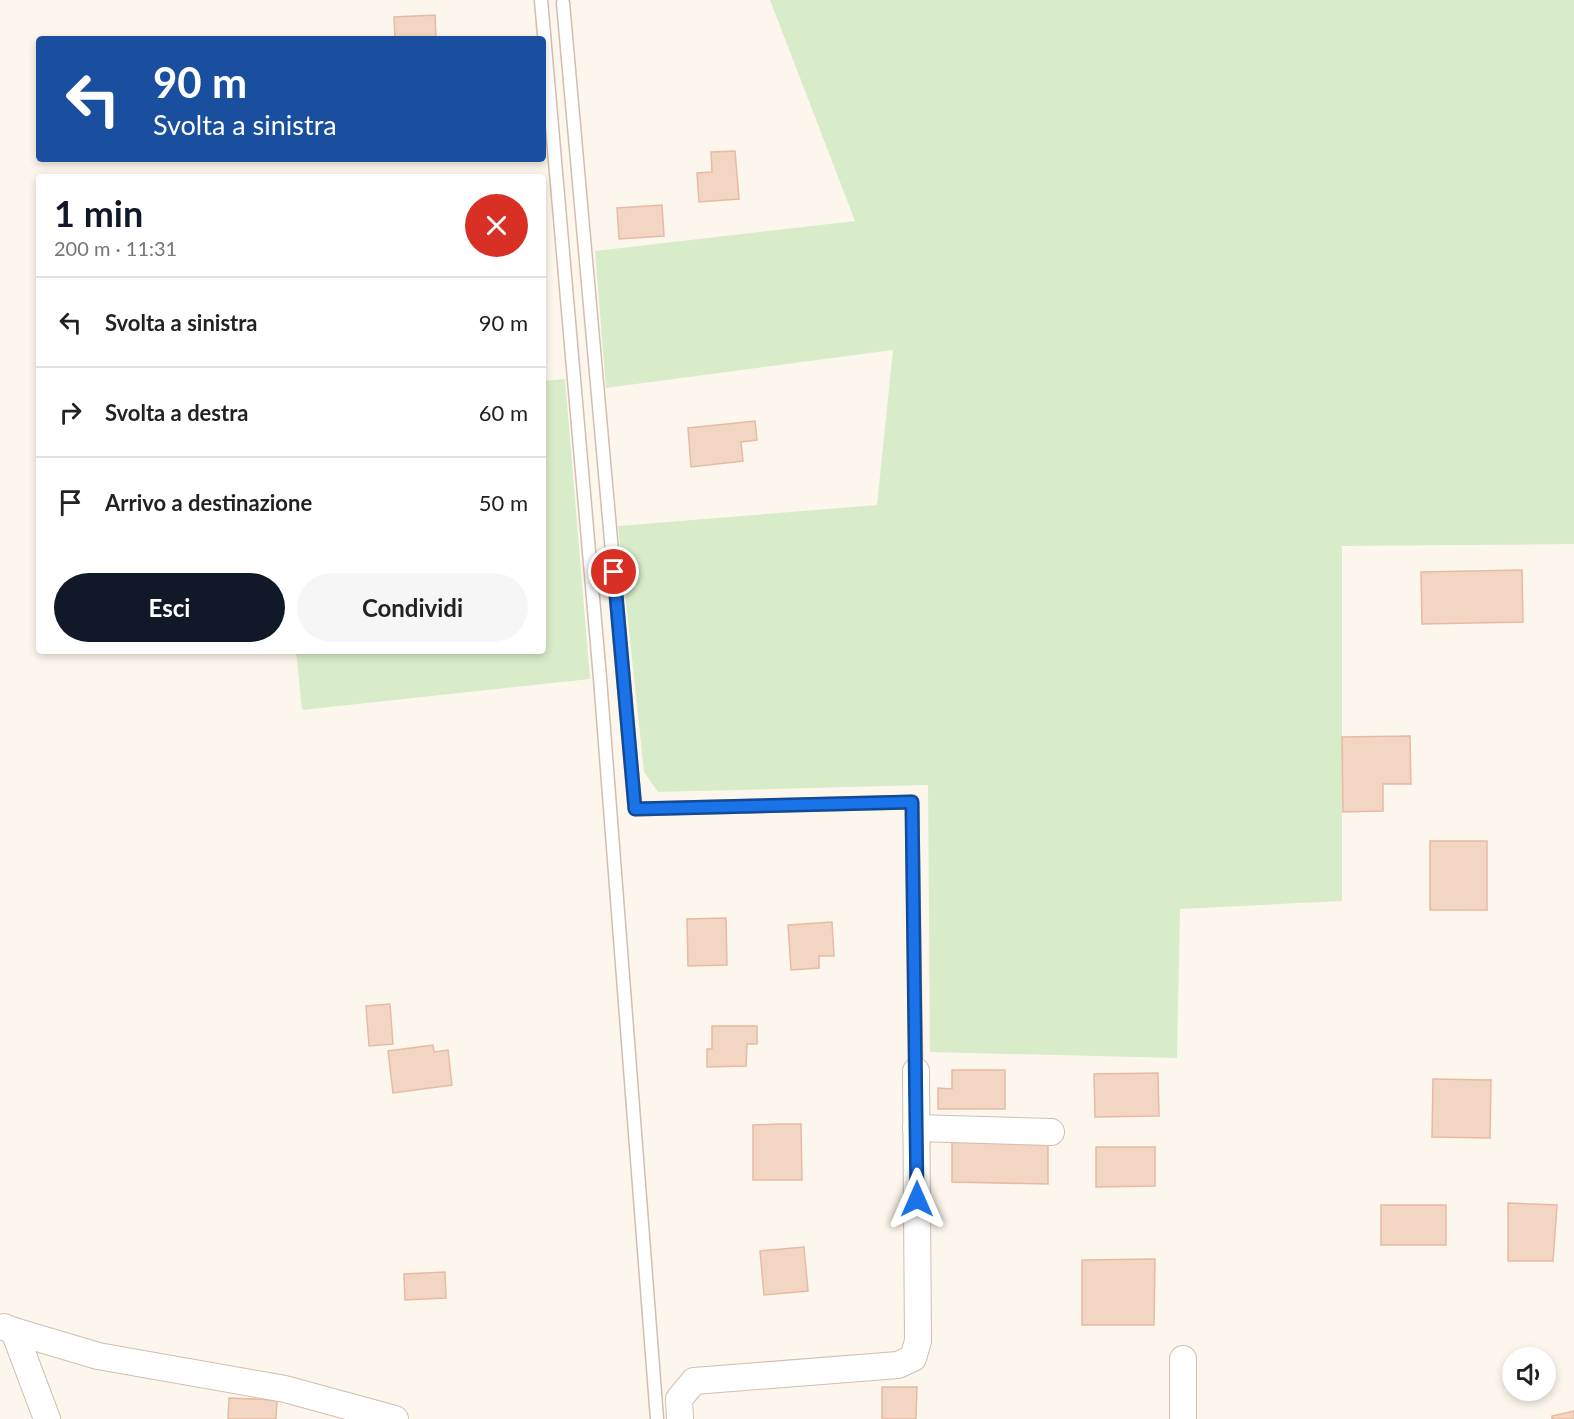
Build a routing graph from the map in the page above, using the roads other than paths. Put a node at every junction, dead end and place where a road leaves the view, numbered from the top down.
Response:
1 (541, 0) edge
2 (564, 3) dead end
3 (544, 36) edge
4 (546, 57) edge
5 (916, 1071) joint
6 (916, 1128) junction
7 (1051, 1132) dead end
8 (7, 1328) edge
9 (1183, 1359) dead end
10 (47, 1419) edge
11 (395, 1419) edge
12 (657, 1419) edge
13 (680, 1419) edge
14 (1183, 1419) edge

1 - 3 lane
2 - 5 lane
4 - 12 lane
5 - 6 street
6 - 7 street
6 - 13 street
8 - 10 street
8 - 11 street
9 - 14 street

